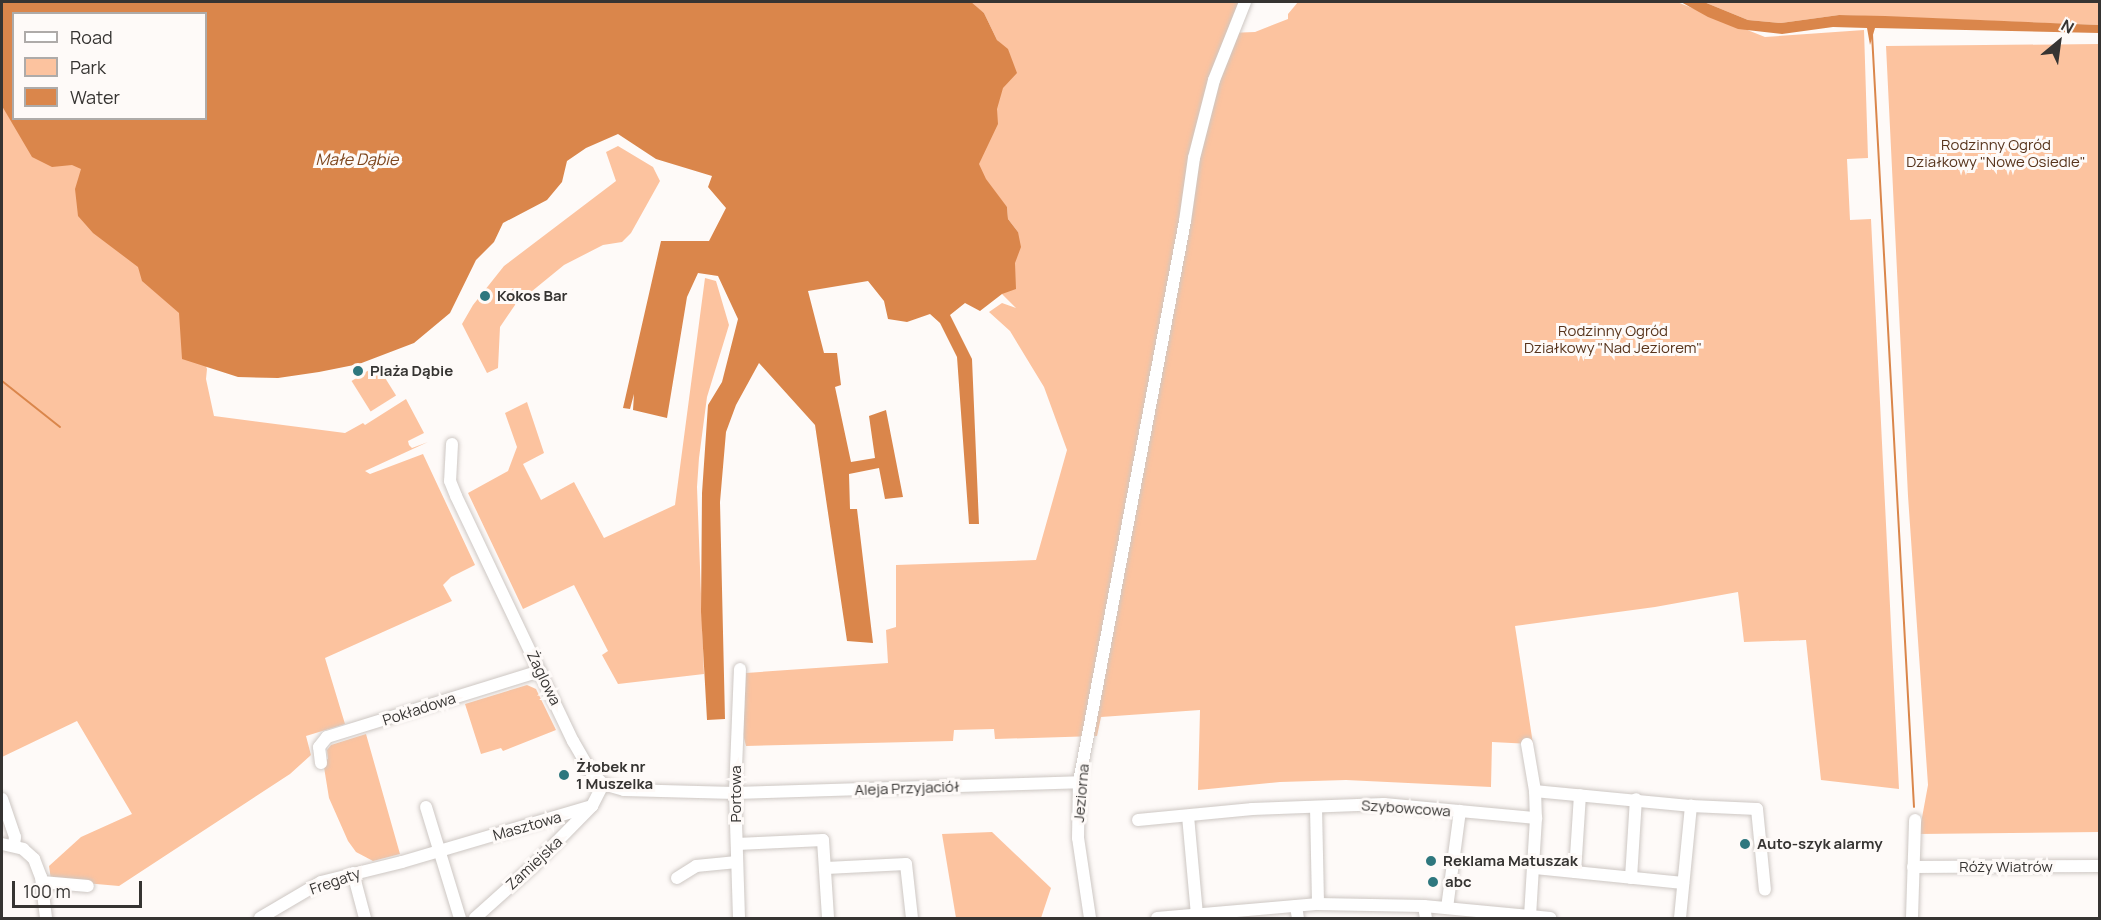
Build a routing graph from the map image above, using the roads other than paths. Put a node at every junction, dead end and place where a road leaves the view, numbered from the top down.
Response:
1 (1245, 2) edge
2 (452, 444) dead end
3 (740, 669) dead end
4 (540, 671) junction
5 (1527, 744) dead end
6 (321, 764) dead end
7 (1079, 782) junction
8 (603, 784) junction
9 (1535, 791) junction
10 (735, 793) junction
11 (1580, 795) junction
12 (2, 799) edge
13 (1636, 799) junction
14 (592, 806) junction
15 (1691, 806) junction
16 (426, 807) dead end
17 (1316, 807) junction
18 (1460, 812) junction
19 (1188, 816) junction
20 (1536, 818) junction
21 (1138, 820) dead end
22 (1915, 820) dead end
23 (737, 844) junction
24 (8, 845) edge
25 (439, 851) junction
26 (402, 862) joint
27 (737, 862) junction
28 (2100, 866) edge
29 (1913, 867) junction
30 (826, 868) junction
31 (1535, 868) junction
32 (1575, 872) junction
33 (352, 873) junction
34 (677, 878) dead end
35 (1631, 878) junction
36 (42, 882) junction
37 (1683, 883) junction
38 (88, 886) dead end
39 (1765, 890) dead end
40 (1318, 904) junction
41 (1447, 908) junction
42 (1297, 912) edge
43 (1425, 912) edge
44 (1197, 914) junction
45 (273, 915) edge
46 (1530, 916) junction
47 (46, 918) edge
48 (260, 918) edge
49 (365, 918) edge
50 (460, 918) edge
51 (475, 918) edge
52 (739, 918) edge
53 (828, 918) edge
54 (912, 918) edge
55 (1090, 918) edge
56 (1157, 918) edge
57 (1550, 918) edge
58 (1680, 918) edge
59 (1912, 918) edge

1 - 7 street, Jeziorna
2 - 4 street, Żaglowa
3 - 10 street, Portowa
4 - 6 street, Pokładowa
4 - 8 street, Żaglowa
5 - 9 street
7 - 10 street, Aleja Przyjaciół
7 - 55 street, Jeziorna
8 - 10 street
8 - 14 street
9 - 11 street
9 - 20 street
10 - 23 street, Portowa
11 - 13 street
11 - 32 street
12 - 24 street
13 - 15 street
13 - 35 street
14 - 25 street, Masztowa
14 - 51 street, Zamiejska
15 - 37 street
15 - 39 street
16 - 25 street
17 - 18 street, Szybowcowa
17 - 19 street, Szybowcowa
17 - 40 street
18 - 20 street, Szybowcowa
18 - 41 street, Szybowcowa
19 - 21 street, Szybowcowa
19 - 44 street
20 - 31 street
22 - 29 street
23 - 27 street, Portowa
23 - 30 street
24 - 36 street
25 - 26 street, Masztowa
25 - 50 street
26 - 33 street, Fregaty
27 - 34 street
27 - 52 street, Portowa
28 - 29 street, Róży Wiatrów
29 - 59 street
30 - 53 street
30 - 54 street
31 - 32 street
31 - 46 street
32 - 35 street
33 - 45 street, Fregaty
33 - 49 street
35 - 37 street
36 - 38 street
36 - 47 street
37 - 58 street
40 - 42 street
40 - 43 street
41 - 43 street
41 - 46 street
42 - 44 street
44 - 56 street
45 - 48 street, Fregaty
46 - 57 street

